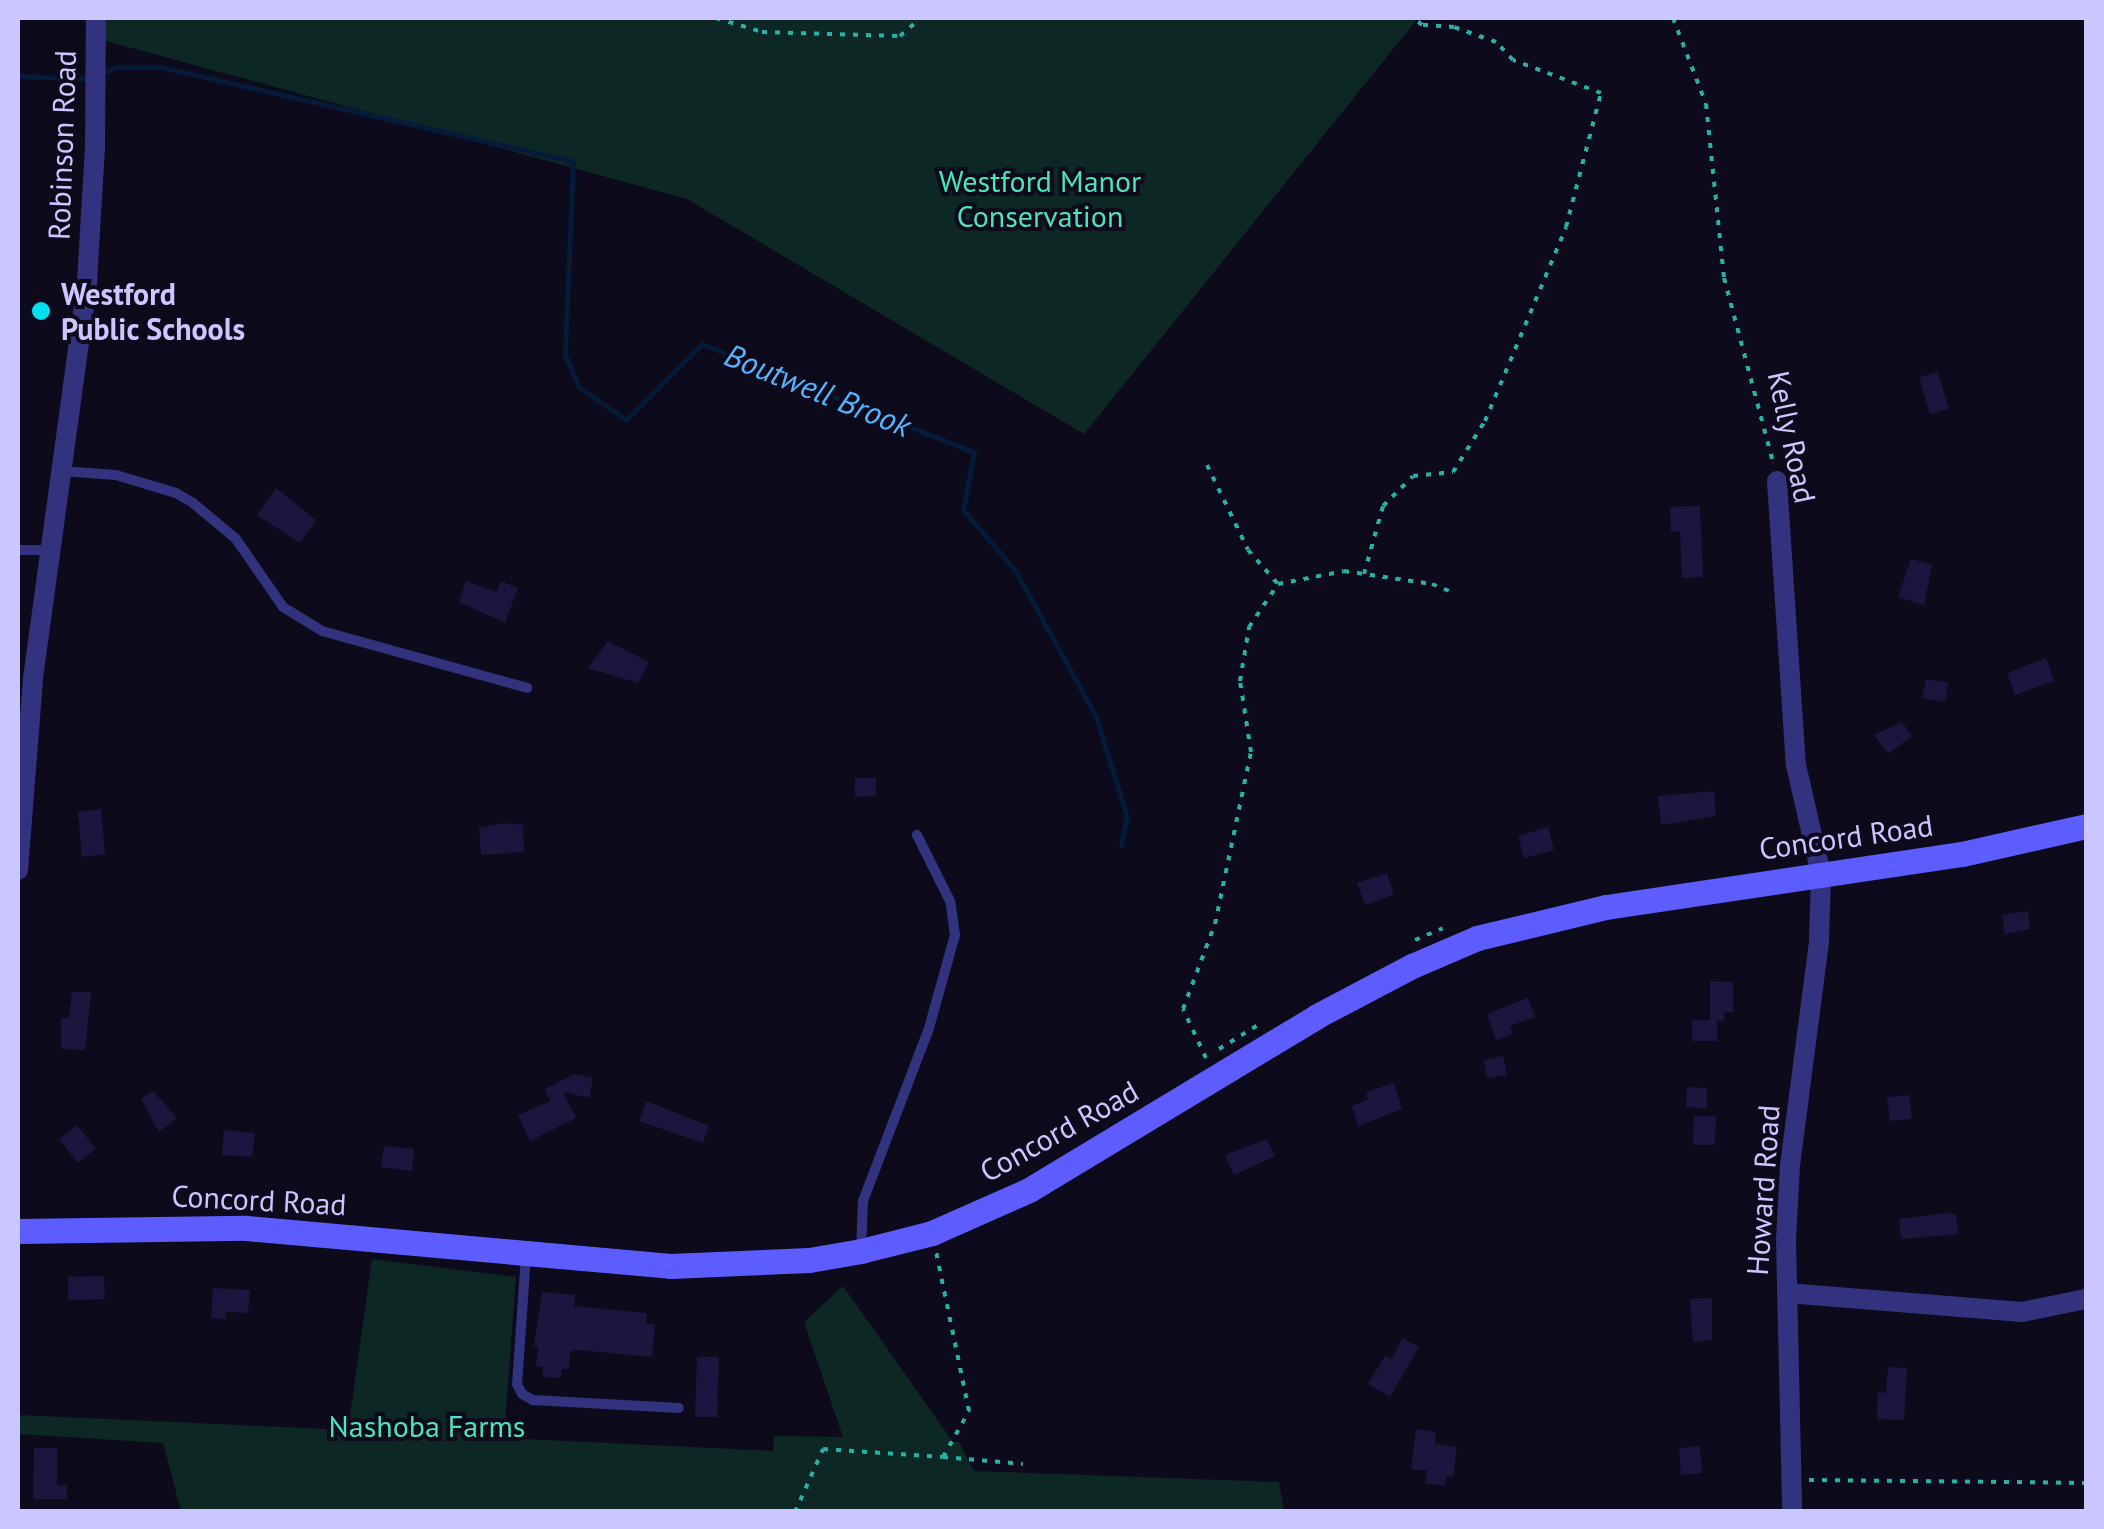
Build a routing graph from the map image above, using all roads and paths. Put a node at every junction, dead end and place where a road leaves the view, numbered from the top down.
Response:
1 (96, 18) edge
2 (575, 18) edge
3 (586, 18) edge
4 (716, 18) edge
5 (921, 18) edge
6 (1414, 18) edge
7 (1674, 18) edge
8 (1207, 465) dead end
9 (61, 470) junction
10 (1777, 481) joint
11 (18, 550) edge
12 (50, 550) junction
13 (1364, 574) junction
14 (1278, 584) junction
15 (1454, 593) dead end
16 (528, 688) dead end
17 (22, 764) edge
18 (2086, 826) edge
19 (917, 835) dead end
20 (18, 870) edge
21 (1821, 874) junction
22 (1458, 922) dead end
23 (1413, 941) dead end
24 (1264, 1022) dead end
25 (1206, 1058) junction
26 (1193, 1068) dead end
27 (18, 1231) edge
28 (932, 1233) junction
29 (861, 1251) junction
30 (526, 1256) junction
31 (1787, 1293) junction
32 (2086, 1298) edge
33 (679, 1408) dead end
34 (943, 1457) junction
35 (1023, 1464) dead end
36 (1789, 1480) junction
37 (2086, 1483) edge
38 (795, 1512) edge
39 (1792, 1512) edge

1 - 9 street, Robinson Road
2 - 3 path
4 - 5 path
6 - 13 path
7 - 10 path, Kelly Road
8 - 14 path
9 - 12 street, Robinson Road
9 - 16 lane
10 - 21 street, Kelly Road
11 - 12 lane
12 - 17 street, Robinson Road
13 - 14 path
13 - 15 path
14 - 25 path
17 - 20 street, Robinson Road
18 - 21 main road, Concord Road
19 - 29 lane
21 - 28 main road, Concord Road
21 - 31 street, Howard Road
22 - 23 path
24 - 25 path
25 - 26 path
27 - 30 main road, Concord Road
28 - 29 main road, Concord Road
28 - 34 path
29 - 30 main road, Concord Road
30 - 33 lane
31 - 32 street
31 - 36 street, Howard Road
34 - 35 path
34 - 38 path
36 - 37 path
36 - 39 street, Howard Road

